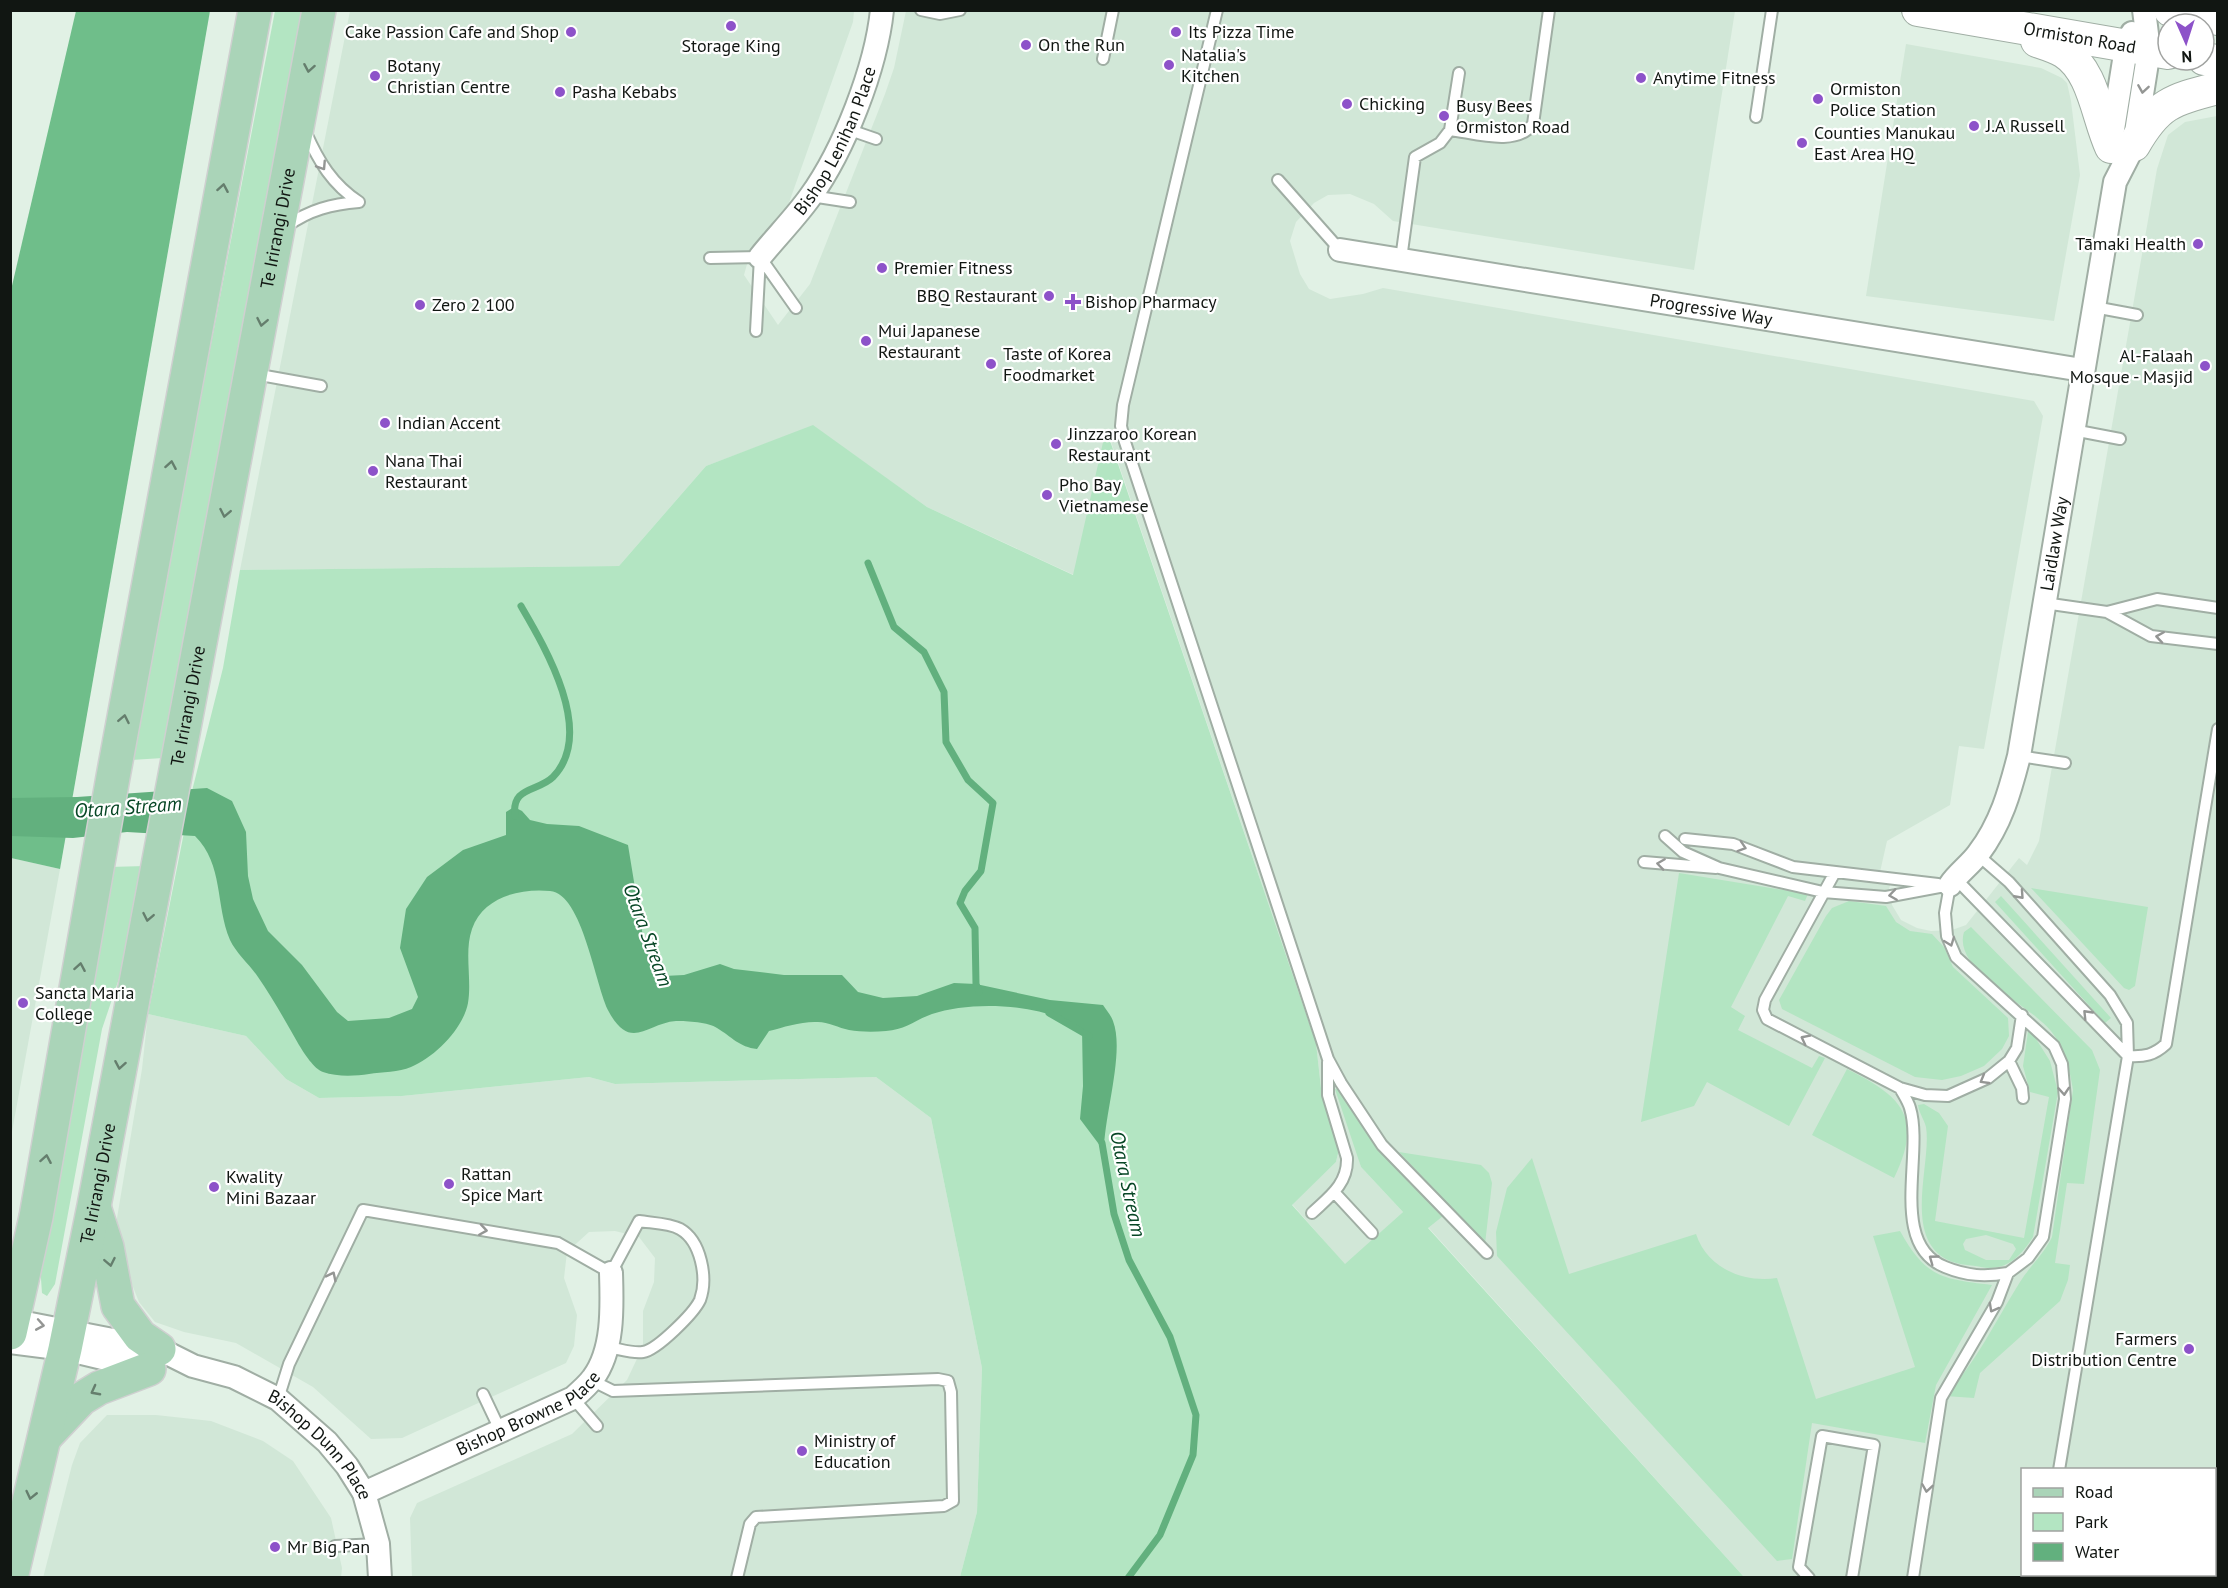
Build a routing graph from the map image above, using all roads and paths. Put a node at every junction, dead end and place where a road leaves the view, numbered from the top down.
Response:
1 (255, 10) edge
2 (882, 10) edge
3 (921, 10) edge
4 (960, 10) edge
5 (1113, 10) edge
6 (1217, 10) edge
7 (1549, 10) edge
8 (1772, 10) edge
9 (1918, 10) edge
10 (2142, 10) edge
11 (319, 11) edge
12 (941, 12) edge
13 (2003, 27) junction
14 (2148, 50) edge
15 (1103, 59) dead end
16 (1459, 73) dead end
17 (2217, 88) edge
18 (1756, 117) dead end
19 (299, 119) junction
20 (848, 129) junction
21 (1450, 130) junction
22 (876, 139) dead end
23 (2122, 146) junction
24 (1278, 180) dead end
25 (811, 196) junction
26 (850, 202) dead end
27 (279, 231) junction
28 (1341, 250) joint
29 (760, 257) junction
30 (710, 258) dead end
31 (1401, 259) junction
32 (2094, 306) junction
33 (796, 308) dead end
34 (2137, 315) dead end
35 (756, 331) dead end
36 (2082, 370) junction
37 (252, 374) junction
38 (321, 386) dead end
39 (2073, 430) junction
40 (2120, 439) dead end
41 (2044, 603) junction
42 (2217, 608) edge
43 (2107, 612) junction
44 (2217, 644) edge
45 (2217, 729) edge
46 (2019, 756) junction
47 (2065, 763) dead end
48 (1665, 836) dead end
49 (1685, 839) dead end
50 (1978, 855) junction
51 (1644, 862) dead end
52 (1719, 868) junction
53 (1834, 874) junction
54 (1953, 881) junction
55 (1823, 892) junction
56 (2022, 1015) junction
57 (2128, 1056) junction
58 (1328, 1059) junction
59 (2009, 1061) junction
60 (1900, 1088) junction
61 (2023, 1098) dead end
62 (1334, 1192) junction
63 (94, 1206) junction
64 (1312, 1213) dead end
65 (36, 1217) junction
66 (1372, 1233) dead end
67 (1487, 1253) dead end
68 (10, 1260) edge
69 (611, 1273) junction
70 (2008, 1273) junction
71 (11, 1329) edge
72 (67, 1340) junction
73 (606, 1347) junction
74 (154, 1359) junction
75 (591, 1380) junction
76 (483, 1394) dead end
77 (573, 1398) junction
78 (278, 1399) junction
79 (597, 1426) dead end
80 (501, 1432) junction
81 (44, 1438) junction
82 (2059, 1468) edge
83 (364, 1493) junction
84 (378, 1544) junction
85 (335, 1546) dead end
86 (11, 1578) edge
87 (380, 1578) edge
88 (737, 1578) edge
89 (1809, 1578) edge
90 (1852, 1578) edge
91 (1913, 1578) edge

65 -> 1 main road
2 - 20 street, Bishop Lenihan Place
3 - 12 lane
4 - 12 lane
5 - 15 lane
6 - 58 lane
7 - 21 lane
8 - 18 lane
9 - 13 main road, Ormiston Road
10 - 14 street, Laidlaw Way
11 -> 19 main road, Te Irirangi Drive
13 - 14 main road, Ormiston Road
13 - 23 main road
14 - 23 street, Laidlaw Way
16 - 21 lane
17 - 23 main road
19 - 27 main road, Te Irirangi Drive
19 -> 27 lane
20 - 22 lane
20 - 25 street, Bishop Lenihan Place
21 - 31 lane
23 - 32 street, Laidlaw Way
24 - 28 lane
25 - 26 lane
25 - 29 street, Bishop Lenihan Place
27 -> 37 main road, Te Irirangi Drive
28 - 31 street, Progressive Way
29 - 30 lane
29 - 33 lane
29 - 35 lane
31 - 36 street, Progressive Way
32 - 34 lane
32 - 36 street, Laidlaw Way
36 - 39 street, Laidlaw Way
37 - 38 lane
37 -> 63 main road, Te Irirangi Drive
39 - 40 lane
39 - 41 street, Laidlaw Way
41 - 43 lane
41 - 46 street, Laidlaw Way
42 - 43 lane
44 -> 43 lane
45 - 57 lane
46 - 47 lane
46 - 50 street, Laidlaw Way
48 - 52 lane
49 -> 53 lane
50 - 54 street, Laidlaw Way
50 -> 57 lane
52 -> 51 lane
52 - 55 lane
53 - 54 lane
53 - 55 lane
54 -> 55 lane
54 -> 56 lane
57 -> 54 lane
60 -> 55 lane
56 - 59 lane
56 -> 70 lane
57 - 82 lane
58 - 62 lane
58 - 67 lane
59 -> 60 lane
59 - 61 lane
70 -> 60 lane
62 - 64 lane
62 - 66 lane
63 - 72 main road, Te Irirangi Drive
63 -> 74 main road
65 - 68 main road
65 - 71 main road
69 - 73 street, Bishop Browne Place
69 - 73 lane
78 -> 69 lane
70 -> 91 lane
71 - 72 street, Bishop Dunn Place
72 - 74 street, Bishop Dunn Place
72 - 81 main road, Te Irirangi Drive
73 - 75 street, Bishop Browne Place
74 - 78 street, Bishop Dunn Place
74 -> 81 main road
75 - 77 street, Bishop Browne Place
75 - 88 lane
76 - 80 lane
77 - 79 lane
77 - 80 street, Bishop Browne Place
78 - 83 street, Bishop Dunn Place
80 - 83 street, Bishop Browne Place
81 -> 86 main road, Te Irirangi Drive
83 - 84 street, Bishop Dunn Place
84 - 85 lane
84 - 87 street, Bishop Dunn Place
89 - 90 lane

